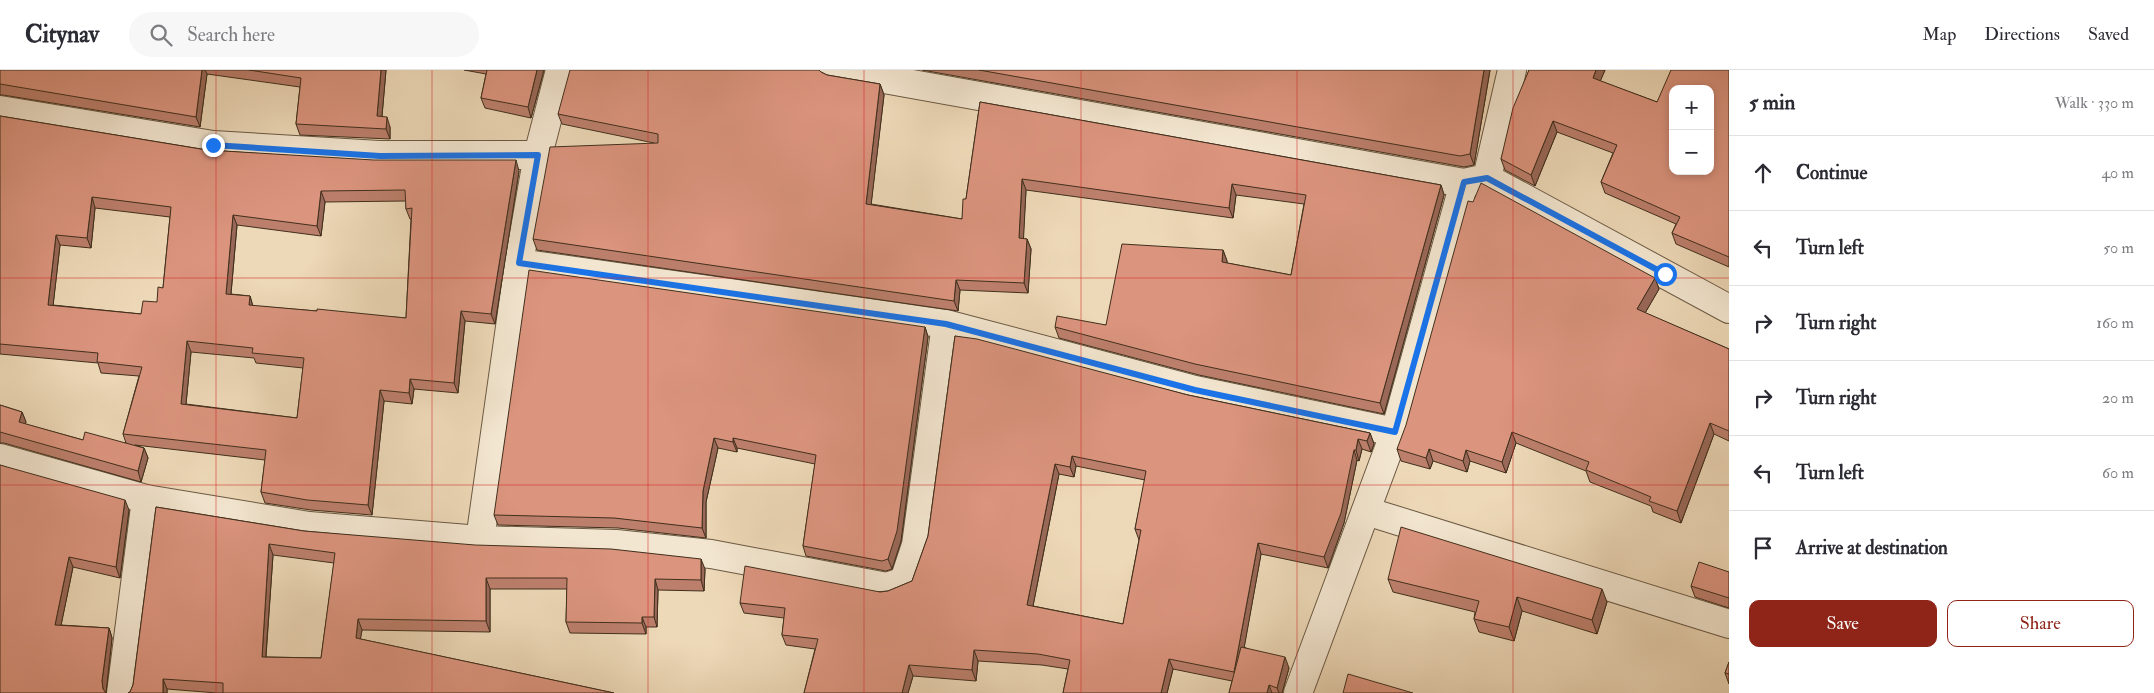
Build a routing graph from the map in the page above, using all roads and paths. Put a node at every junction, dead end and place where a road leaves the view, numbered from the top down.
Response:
1 (560, 70) edge
2 (834, 70) edge
3 (1512, 70) edge
4 (0, 110) edge
5 (538, 155) junction
6 (1475, 180) junction
7 (519, 263) junction
8 (1729, 309) edge
9 (946, 324) junction
10 (1395, 432) junction
11 (0, 458) edge
12 (146, 499) junction
13 (1366, 510) junction
14 (480, 540) junction
15 (1729, 624) edge
16 (121, 693) edge
17 (1298, 693) edge

1 - 5 street
2 - 6 street
3 - 6 street
4 - 5 street
5 - 7 street
6 - 8 street
6 - 10 street
7 - 9 street
7 - 14 street
9 - 10 street
9 - 14 street
10 - 13 street
11 - 12 street
12 - 14 street
12 - 16 street
13 - 15 street
13 - 17 street

